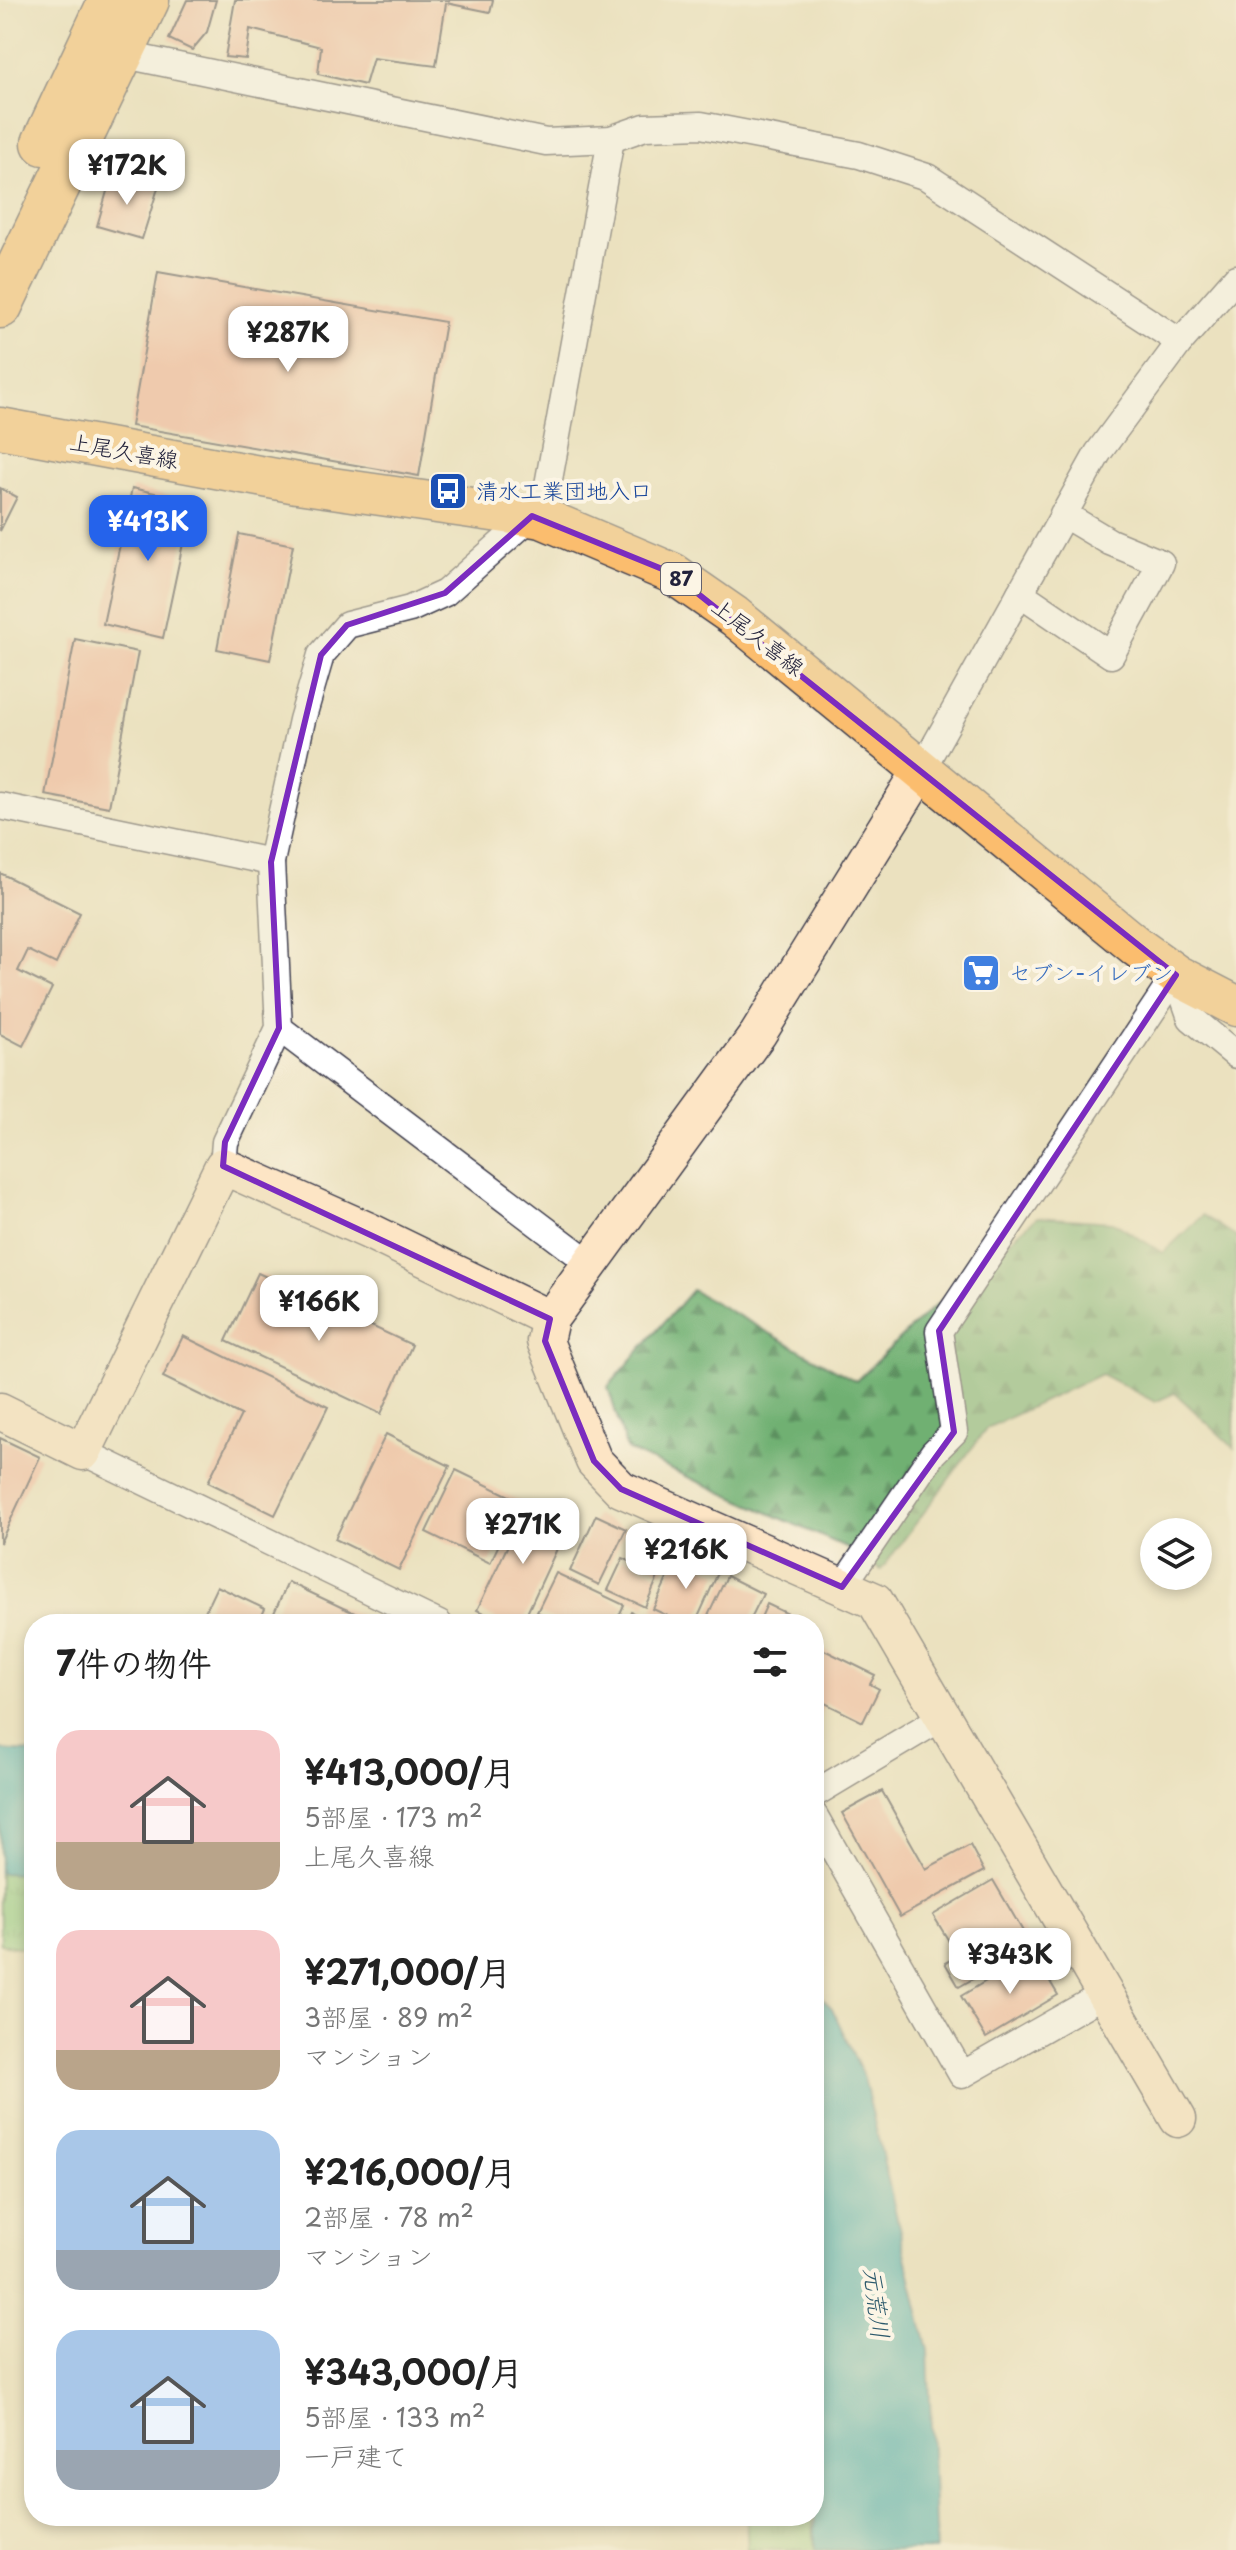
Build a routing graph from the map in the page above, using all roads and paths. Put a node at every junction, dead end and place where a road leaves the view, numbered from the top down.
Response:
1 (111, 0) edge
2 (147, 0) edge
3 (120, 54) junction
4 (611, 139) junction
5 (0, 236) edge
6 (1236, 278) edge
7 (0, 306) edge
8 (1180, 342) junction
9 (0, 428) edge
10 (1063, 514) junction
11 (537, 517) junction
12 (1020, 593) junction
13 (922, 769) junction
14 (0, 806) edge
15 (271, 862) junction
16 (1176, 975) junction
17 (1236, 1006) edge
18 (279, 1028) junction
19 (1236, 1055) edge
20 (223, 1166) junction
21 (591, 1264) junction
22 (550, 1319) junction
23 (0, 1411) edge
24 (83, 1452) junction
25 (842, 1587) junction
26 (418, 1614) edge
27 (941, 1718) junction
28 (824, 1788) edge
29 (824, 1833) edge
30 (1104, 1994) junction
31 (1178, 2119) dead end

1 - 5 highway
2 - 3 highway
3 - 4 street
3 - 7 highway
4 - 8 street
4 - 11 street
6 - 8 street
8 - 10 street
9 - 11 main road, 上尾久喜線 / 87
10 - 12 street
10 - 12 street
11 - 13 main road, 上尾久喜線 / 87
11 - 15 street
12 - 13 street
13 - 16 main road, 上尾久喜線 / 87
13 - 21 street
14 - 15 street
15 - 18 street
16 - 17 main road, 上尾久喜線 / 87
16 - 19 street
16 - 25 street
18 - 20 street
18 - 21 street
20 - 22 street
20 - 24 street
21 - 22 street
22 - 25 street
23 - 24 street
24 - 26 street
25 - 27 street
27 - 28 street
27 - 30 street
29 - 30 street
30 - 31 street

